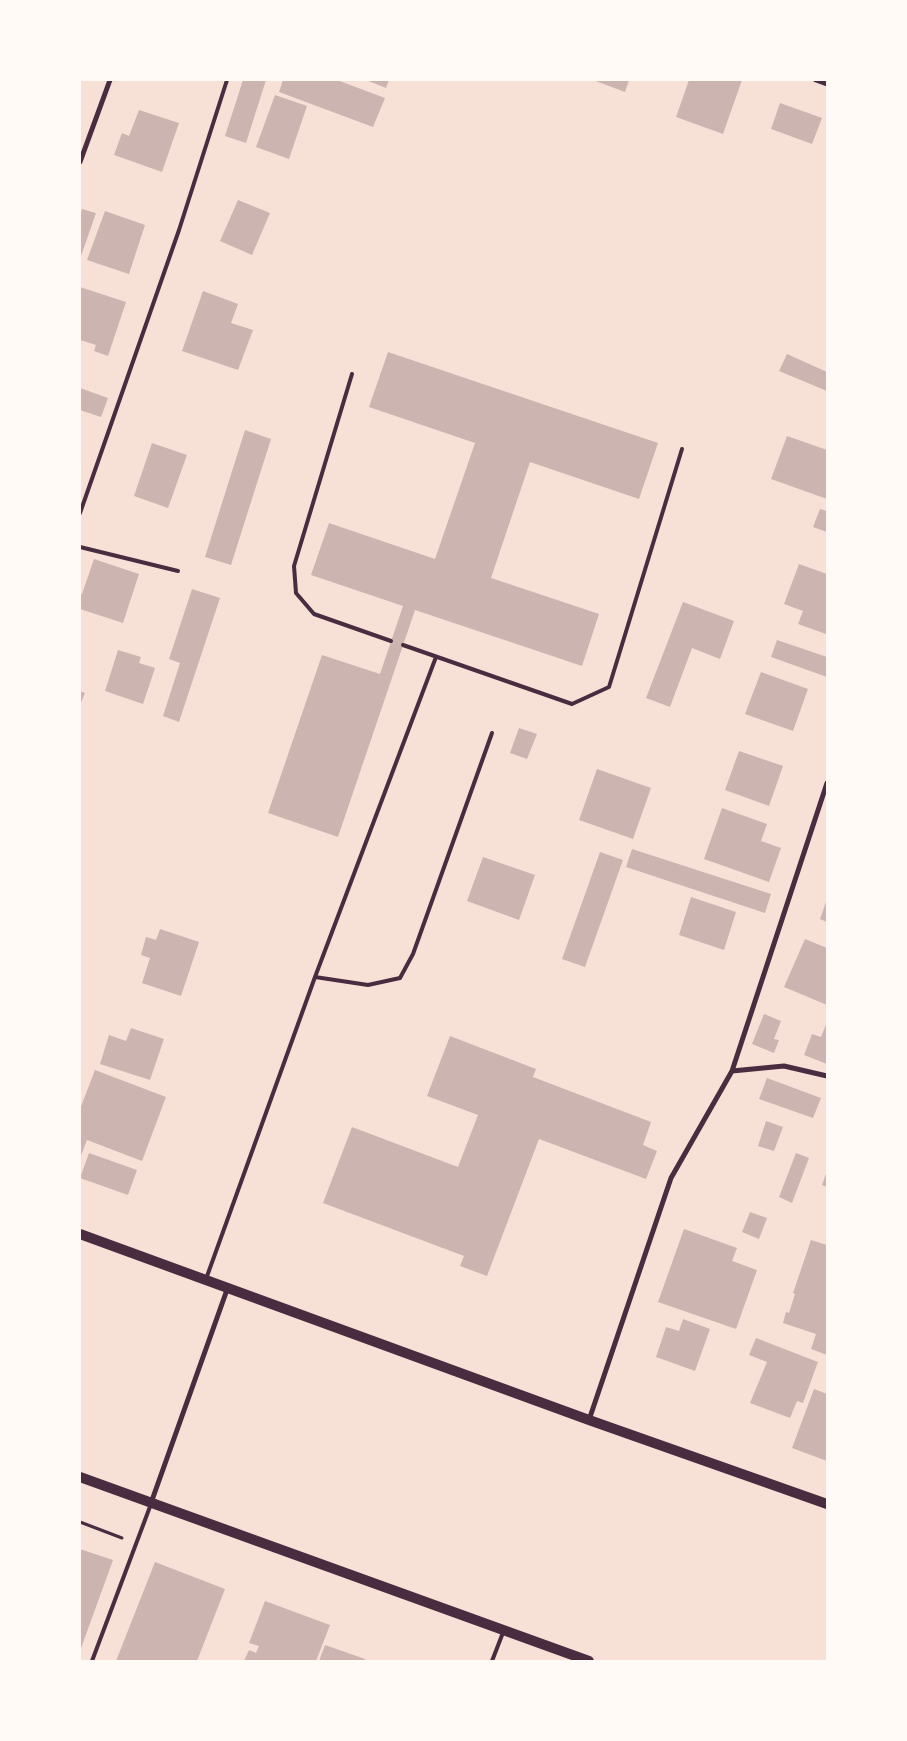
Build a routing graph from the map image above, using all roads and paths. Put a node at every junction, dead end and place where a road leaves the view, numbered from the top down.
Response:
1 (110, 80) edge
2 (227, 80) edge
3 (816, 80) edge
4 (827, 84) edge
5 (80, 162) edge
6 (352, 374) dead end
7 (682, 449) dead end
8 (80, 512) edge
9 (80, 547) edge
10 (178, 571) dead end
11 (391, 641) dead end
12 (403, 645) dead end
13 (436, 657) junction
14 (492, 733) dead end
15 (827, 784) edge
16 (315, 977) junction
17 (732, 1072) junction
18 (827, 1076) edge
19 (80, 1234) edge
20 (206, 1279) junction
21 (228, 1288) junction
22 (589, 1420) junction
23 (80, 1477) edge
24 (151, 1503) junction
25 (827, 1504) edge
26 (80, 1522) edge
27 (136, 1544) junction
28 (504, 1630) junction
29 (92, 1661) edge
30 (492, 1661) edge
31 (589, 1661) edge

1 - 5 street
2 - 8 lane
3 - 4 street
6 - 11 lane
7 - 13 lane
9 - 10 lane
12 - 13 lane
13 - 16 lane
14 - 16 lane
15 - 17 street
16 - 20 lane
17 - 18 street
17 - 22 street
19 - 20 main road
20 - 21 main road
21 - 22 main road
21 - 24 street
22 - 25 main road
23 - 24 main road
24 - 27 lane
24 - 28 main road
26 - 27 path
27 - 29 lane
28 - 30 lane
28 - 31 main road

